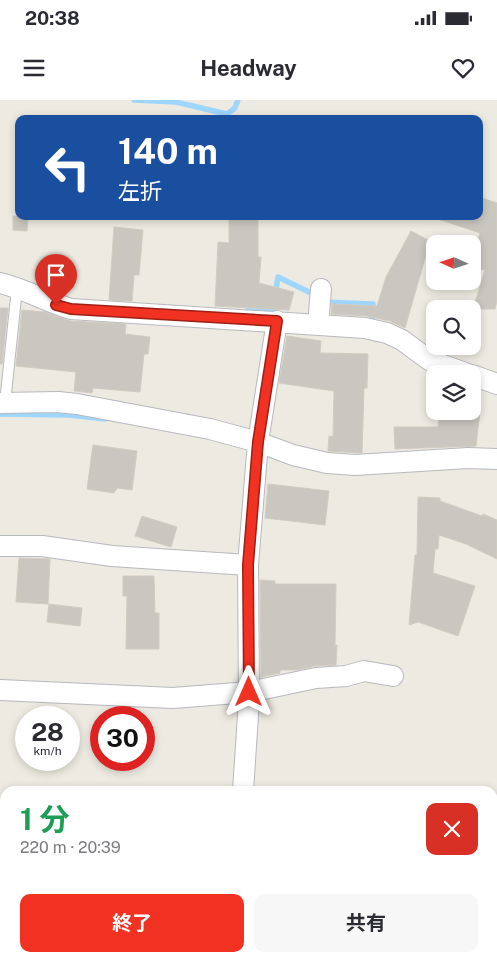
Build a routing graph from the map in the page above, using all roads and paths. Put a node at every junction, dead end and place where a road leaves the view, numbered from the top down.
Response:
1 (8, 286) edge
2 (321, 289) dead end
3 (277, 321) junction
4 (318, 325) junction
5 (444, 365) edge
6 (481, 378) edge
7 (497, 384) edge
8 (3, 403) edge
9 (258, 442) junction
10 (497, 459) edge
11 (0, 546) edge
12 (248, 565) junction
13 (393, 676) dead end
14 (0, 690) edge
15 (249, 692) junction
16 (243, 786) edge

1 - 3 street
1 - 8 lane
2 - 4 street
3 - 4 street
3 - 9 street
4 - 5 street
6 - 7 street
8 - 9 street
9 - 10 street
9 - 12 street
11 - 12 street
12 - 15 street
13 - 15 street
14 - 15 street
15 - 16 street

